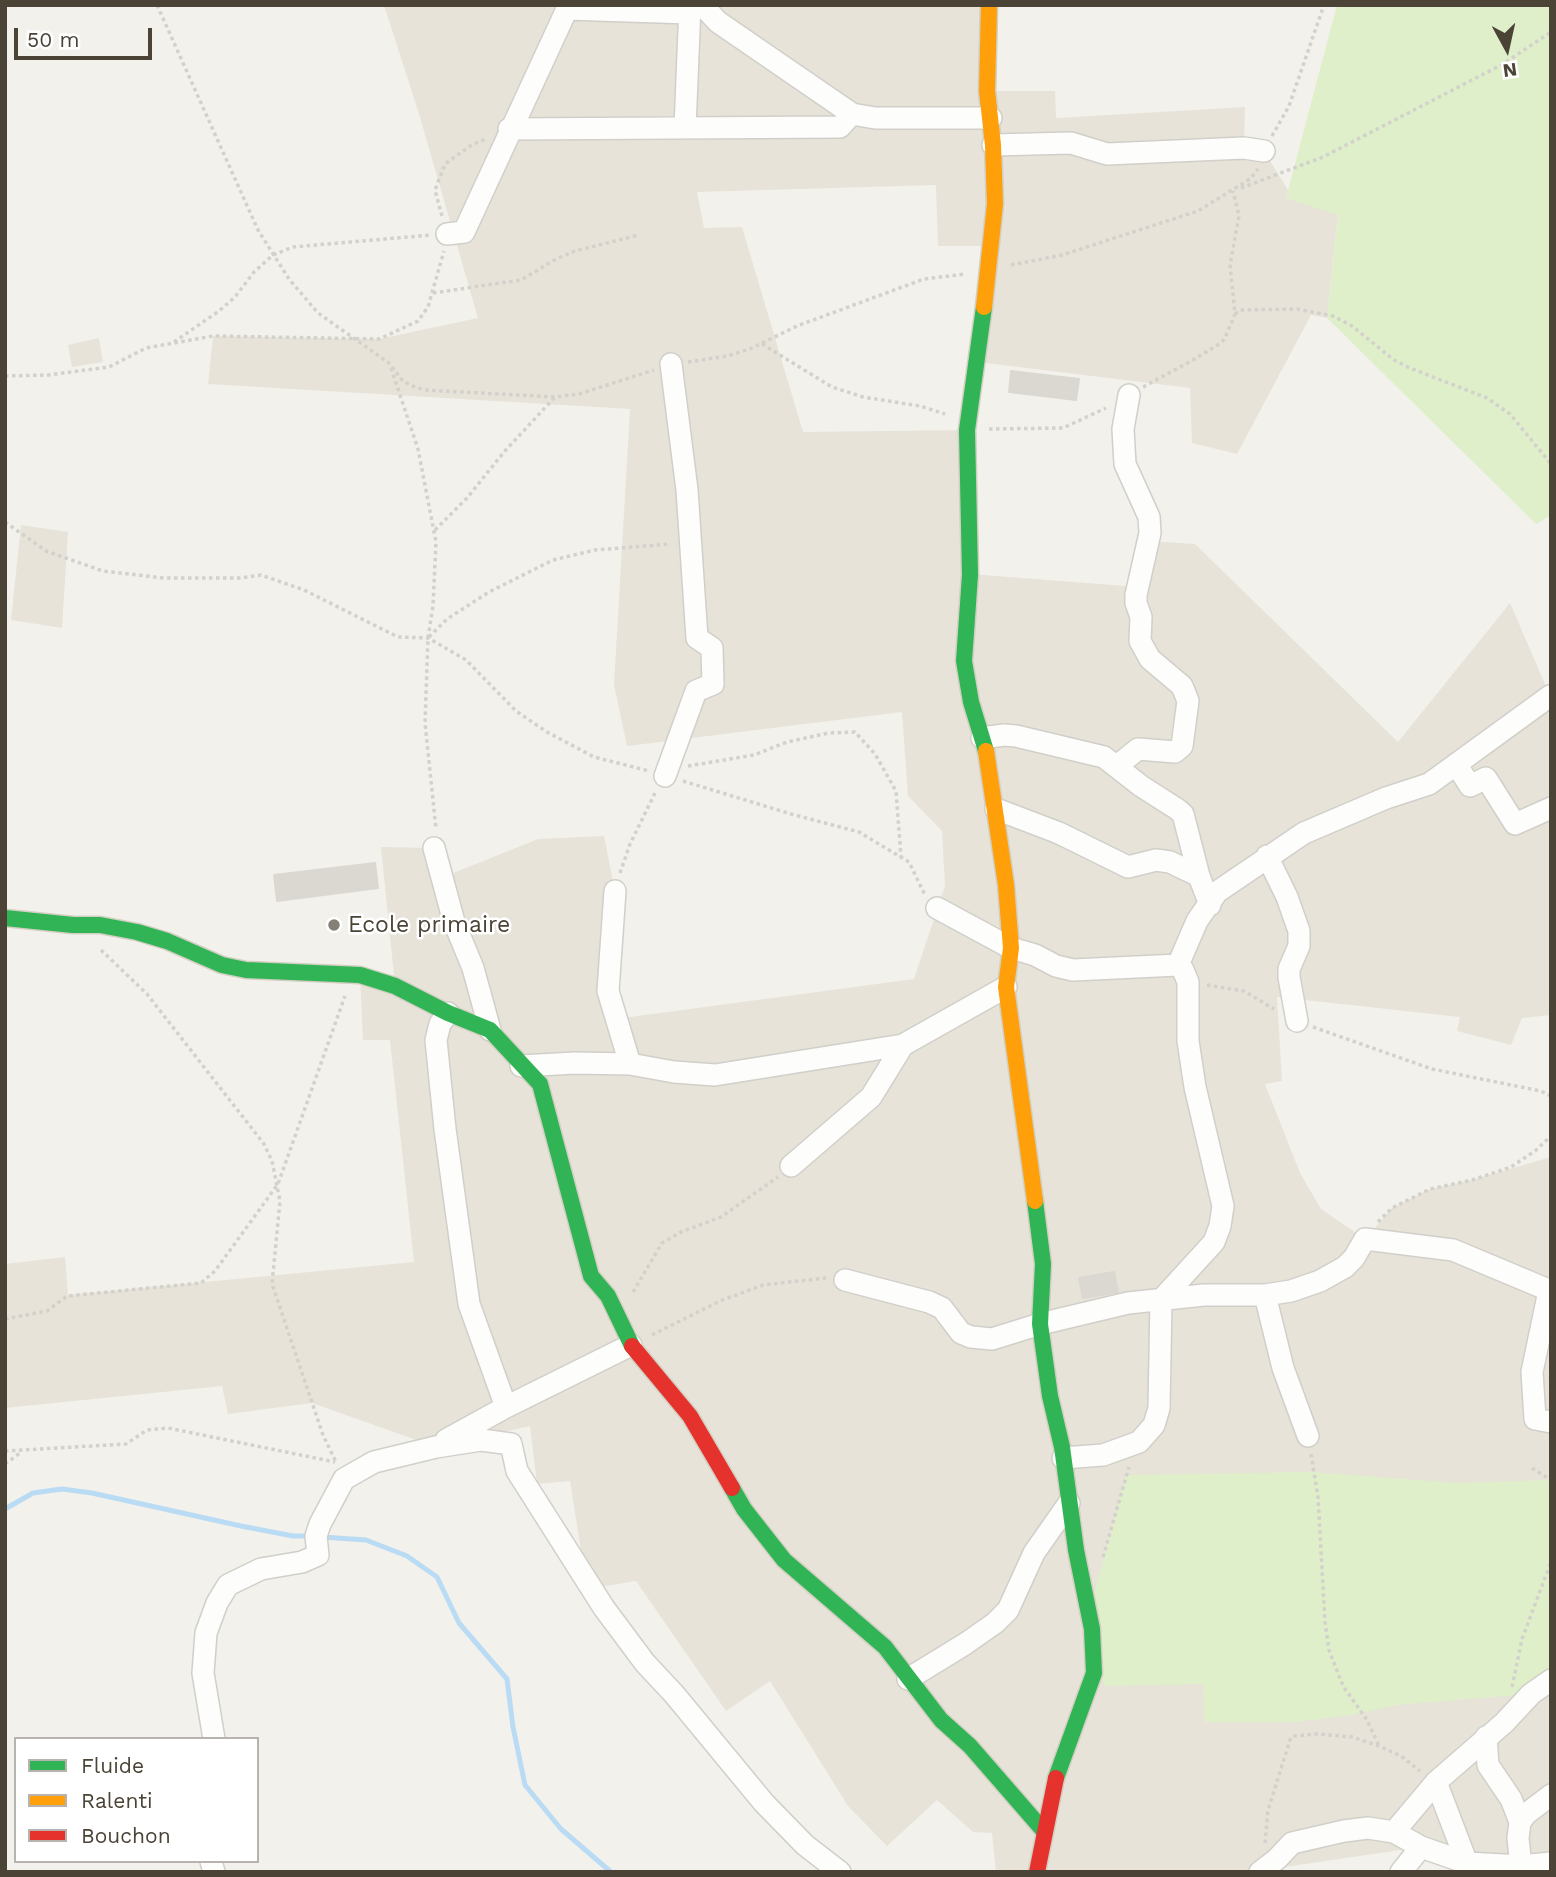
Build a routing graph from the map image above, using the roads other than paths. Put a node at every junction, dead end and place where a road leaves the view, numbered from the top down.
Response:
1 (989, 5) edge
2 (694, 8) edge
3 (852, 114) junction
4 (991, 118) junction
5 (685, 128) junction
6 (509, 130) junction
7 (993, 145) junction
8 (1264, 151) road end
9 (447, 234) road end
10 (671, 364) road end
11 (1129, 395) road end
12 (1550, 696) edge
13 (982, 738) junction
14 (1456, 764) junction
15 (1117, 766) junction
16 (665, 776) road end
17 (1551, 808) edge
18 (996, 809) junction
19 (434, 848) road end
20 (1267, 856) junction
21 (1199, 876) junction
22 (615, 891) road end
23 (1210, 905) junction
24 (937, 908) road end
25 (5, 918) edge
26 (1012, 948) junction
27 (1183, 974) junction
28 (1006, 987) junction
29 (448, 1013) junction
30 (1297, 1021) road end
31 (490, 1030) junction
32 (903, 1045) junction
33 (630, 1064) junction
34 (522, 1066) junction
35 (792, 1166) road end
36 (845, 1280) road end
37 (1550, 1291) edge
38 (1265, 1295) junction
39 (1161, 1300) junction
40 (1040, 1324) junction
41 (631, 1345) junction
42 (506, 1407) junction
43 (1551, 1422) edge
44 (1308, 1436) road end
45 (436, 1447) junction
46 (1063, 1458) junction
47 (1069, 1503) junction
48 (908, 1679) junction
49 (1551, 1680) edge
50 (214, 1737) edge
51 (1486, 1737) junction
52 (1436, 1782) junction
53 (1551, 1795) edge
54 (1520, 1822) junction
55 (1043, 1830) junction
56 (1394, 1832) junction
57 (1421, 1847) junction
58 (1467, 1863) junction
59 (1551, 1863) edge
60 (1524, 1869) edge
61 (1262, 1871) edge
62 (840, 1872) edge
63 (1037, 1872) edge
64 (1401, 1872) edge

1 - 4 street
2 - 3 street
2 - 5 street
2 - 6 street
3 - 4 street
3 - 5 street
4 - 7 street
5 - 6 street
6 - 9 street
7 - 8 street
7 - 13 street
10 - 16 street
11 - 15 street
12 - 14 street
13 - 15 street
13 - 18 street
14 - 17 street
14 - 20 street
15 - 21 street
18 - 21 street
18 - 26 street
19 - 31 street
20 - 23 street
20 - 30 street
21 - 23 street
22 - 33 street
23 - 27 street
24 - 26 street
25 - 29 street
26 - 27 street
26 - 28 street
27 - 39 street
28 - 32 street
28 - 40 street
29 - 31 street
29 - 42 street
31 - 34 street
32 - 33 street
32 - 35 street
33 - 34 street
34 - 41 street
36 - 40 street
37 - 38 street
37 - 43 street
38 - 39 street
38 - 44 street
39 - 40 street
39 - 46 street
40 - 46 street
41 - 42 street
41 - 48 street
42 - 45 street
45 - 50 street
45 - 62 street
46 - 47 street
47 - 48 street
47 - 55 street
48 - 55 street
49 - 51 street
51 - 52 street
51 - 54 street
52 - 56 street
52 - 58 street
53 - 54 street
54 - 60 street
55 - 63 street
56 - 57 street
56 - 61 street
57 - 58 street
57 - 64 street
58 - 60 street
59 - 60 street

